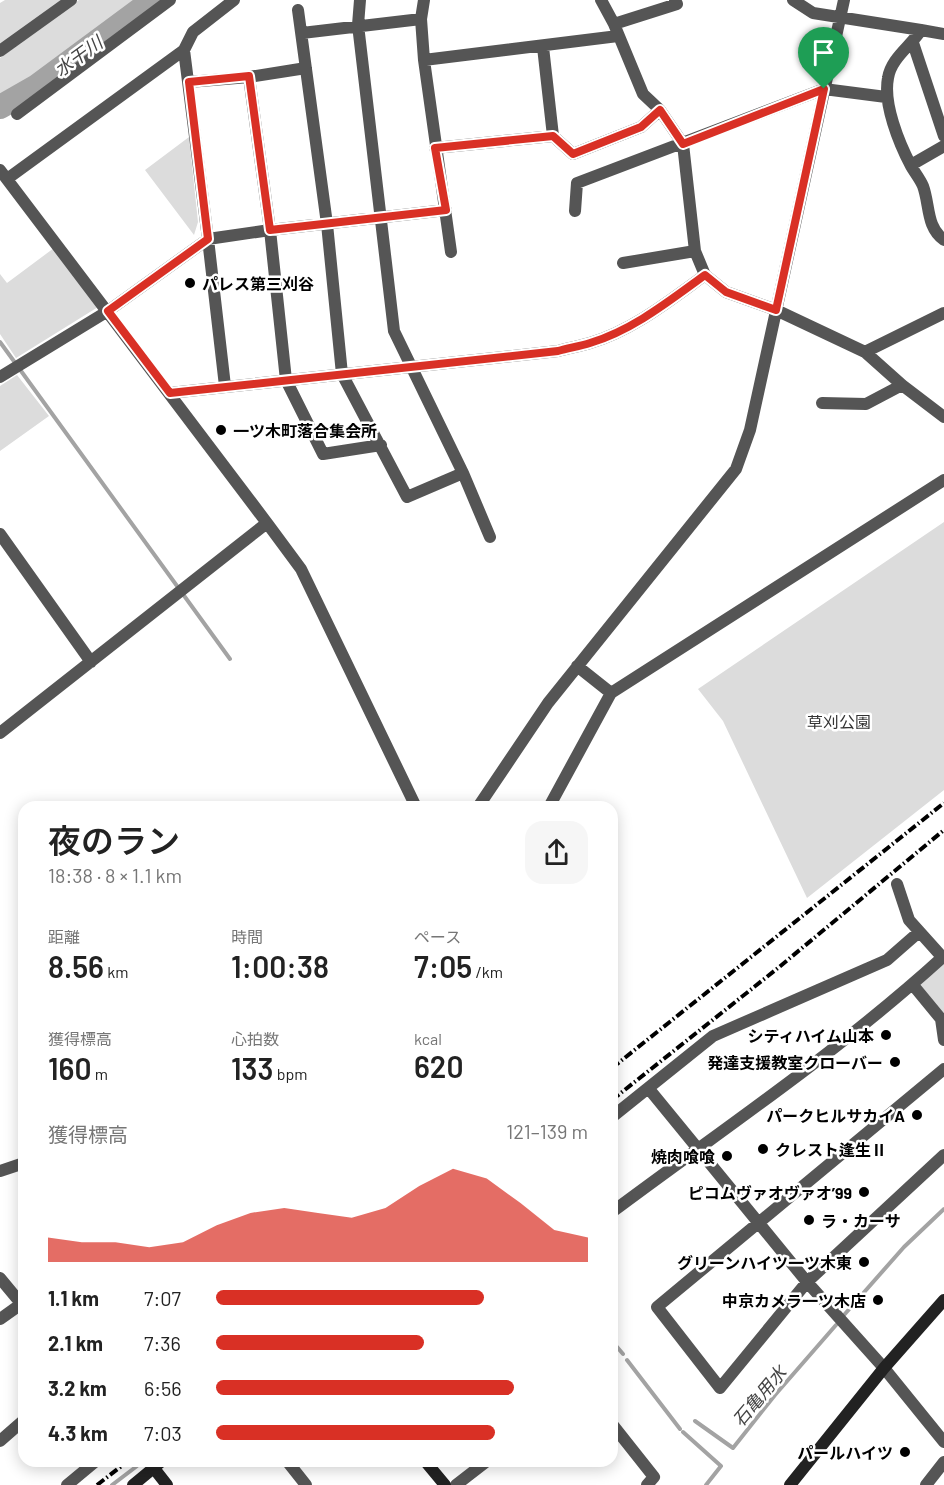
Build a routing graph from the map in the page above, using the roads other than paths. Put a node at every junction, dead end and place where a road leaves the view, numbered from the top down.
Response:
1 (71, 0) edge
2 (170, 0) edge
3 (234, 0) edge
4 (360, 0) edge
5 (424, 0) edge
6 (601, 0) edge
7 (675, 0) edge
8 (793, 0) edge
9 (844, 0) edge
10 (298, 10) dead end
11 (840, 17) junction
12 (421, 19) junction
13 (358, 25) junction
14 (616, 30) junction
15 (921, 30) junction
16 (302, 33) junction
17 (944, 34) edge
18 (913, 43) junction
19 (543, 46) junction
20 (184, 50) junction
21 (0, 51) edge
22 (424, 60) junction
23 (306, 68) junction
24 (249, 76) junction
25 (189, 82) junction
26 (824, 89) junction
27 (886, 97) junction
28 (660, 110) junction
29 (17, 114) dead end
30 (553, 136) junction
31 (944, 136) edge
32 (683, 144) junction
33 (944, 146) edge
34 (435, 148) junction
35 (911, 165) junction
36 (3, 174) edge
37 (446, 210) junction
38 (575, 211) dead end
39 (381, 218) junction
40 (327, 224) junction
41 (270, 230) junction
42 (942, 237) edge
43 (208, 239) junction
44 (695, 251) junction
45 (450, 252) dead end
46 (623, 263) dead end
47 (705, 275) junction
48 (776, 310) junction
49 (108, 311) junction
50 (944, 313) edge
51 (866, 352) junction
52 (411, 366) junction
53 (342, 374) junction
54 (0, 376) edge
55 (285, 380) junction
56 (902, 384) junction
57 (225, 386) junction
58 (170, 393) junction
59 (822, 403) dead end
60 (944, 417) edge
61 (381, 445) junction
62 (464, 473) junction
63 (944, 480) edge
64 (267, 523) junction
65 (0, 534) edge
66 (490, 537) dead end
67 (91, 663) junction
68 (577, 666) junction
69 (611, 693) junction
70 (0, 733) edge
71 (413, 801) edge
72 (482, 801) edge
73 (552, 801) edge
74 (897, 884) dead end
75 (919, 932) junction
76 (943, 957) edge
77 (913, 985) junction
78 (944, 1040) edge
79 (944, 1069) edge
80 (649, 1089) junction
81 (618, 1112) edge
82 (698, 1148) junction
83 (944, 1155) edge
84 (18, 1166) edge
85 (0, 1171) edge
86 (618, 1208) edge
87 (758, 1221) junction
88 (0, 1278) edge
89 (807, 1282) junction
90 (18, 1298) edge
91 (944, 1300) edge
92 (18, 1307) edge
93 (0, 1319) edge
94 (884, 1368) junction
95 (18, 1425) edge
96 (618, 1432) edge
97 (0, 1441) edge
98 (944, 1442) edge
99 (944, 1462) edge
100 (89, 1467) edge
101 (150, 1467) edge
102 (157, 1467) edge
103 (292, 1467) edge
104 (430, 1467) edge
105 (479, 1467) edge
106 (67, 1485) edge
107 (133, 1485) edge
108 (168, 1485) edge
109 (306, 1485) edge
110 (445, 1485) edge
111 (456, 1485) edge
112 (648, 1485) edge
113 (790, 1485) edge
114 (926, 1485) edge

1 - 21 street
2 - 29 street
3 - 20 street
4 - 13 street
5 - 12 street
6 - 14 street
7 - 14 street
8 - 11 street
9 - 11 street
10 - 16 street
11 - 15 street
11 - 26 street
12 - 13 street
12 - 22 street
13 - 16 street
13 - 39 street
14 - 19 street
14 - 28 street
15 - 17 street
15 - 18 street
16 - 23 street
18 - 27 street
18 - 31 street
19 - 22 street
19 - 30 street
20 - 25 street
20 - 36 street
22 - 34 street
23 - 24 street
23 - 40 street
24 - 25 street
24 - 41 street
25 - 43 street
26 - 27 street
26 - 32 street
26 - 48 street
27 - 35 street
28 - 30 street
28 - 32 street
30 - 34 street
32 - 38 street
32 - 44 street
33 - 35 street
34 - 37 street
35 - 42 street
36 - 49 street
37 - 39 street
37 - 45 street
39 - 40 street
39 - 52 street
40 - 41 street
40 - 53 street
41 - 43 street
41 - 55 street
43 - 49 street
43 - 57 street
44 - 46 street
44 - 47 street
47 - 48 street
47 - 52 street
48 - 51 street
48 - 68 street
49 - 54 street
49 - 58 street
50 - 51 street
51 - 56 street
52 - 53 street
52 - 62 street
53 - 55 street
53 - 61 street
55 - 57 street
55 - 61 street
56 - 59 street
56 - 60 street
57 - 58 street
58 - 64 street
61 - 62 street
62 - 66 street
63 - 69 street
64 - 67 street
64 - 71 street
65 - 67 street
67 - 70 street
68 - 69 street
68 - 72 street
69 - 73 street
74 - 75 street
75 - 76 street
75 - 80 street
76 - 77 street
77 - 78 street
77 - 82 street
79 - 87 street
80 - 81 street
80 - 82 street
82 - 86 street
82 - 87 street
83 - 89 street
84 - 85 street
87 - 89 street
87 - 89 street
88 - 90 street
89 - 94 street
91 - 94 street
92 - 93 street
94 - 98 street
94 - 113 street
95 - 97 street
96 - 112 street
99 - 114 street
100 - 106 street
101 - 107 street
102 - 108 street
103 - 109 street
104 - 110 street
105 - 111 street

